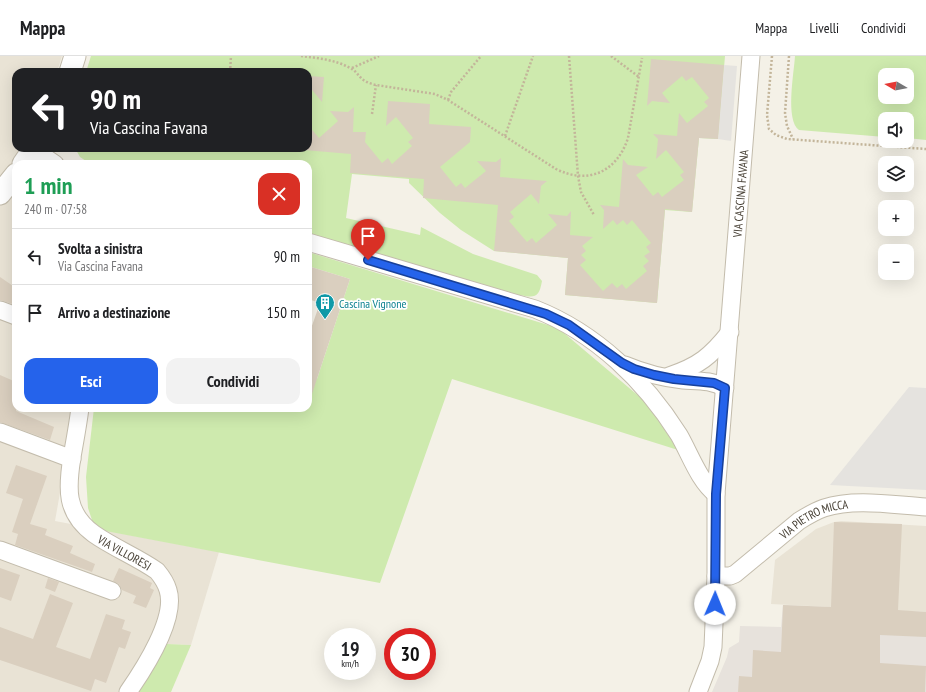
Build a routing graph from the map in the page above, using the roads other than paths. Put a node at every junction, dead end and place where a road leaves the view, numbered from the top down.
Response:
1 (75, 56) edge
2 (751, 56) edge
3 (71, 68) edge
4 (30, 154) edge
5 (45, 160) edge
6 (12, 179) edge
7 (0, 194) edge
8 (312, 243) edge
9 (0, 310) edge
10 (12, 314) edge
11 (730, 332) junction
12 (622, 363) junction
13 (666, 377) junction
14 (725, 388) junction
15 (79, 412) edge
16 (0, 432) edge
17 (72, 460) junction
18 (716, 494) junction
19 (926, 506) edge
20 (0, 550) edge
21 (716, 576) junction
22 (112, 590) dead end
23 (128, 692) edge
24 (698, 692) edge

1 - 3 street
2 - 11 street, VIA CASCINA FAVANA
4 - 5 street
6 - 7 street
8 - 12 street
9 - 10 street
11 - 13 street
11 - 14 street, VIA CASCINA FAVANA
12 - 13 street
12 - 18 street
13 - 14 street
14 - 18 street, VIA CASCINA FAVANA
15 - 17 street, VIA VILLORESI
16 - 17 street
17 - 23 street, VIA VILLORESI
18 - 21 street, VIA CASCINA FAVANA
19 - 21 street, VIA PIETRO MICCA
20 - 22 street
21 - 24 street, VIA CASCINA FAVANA

